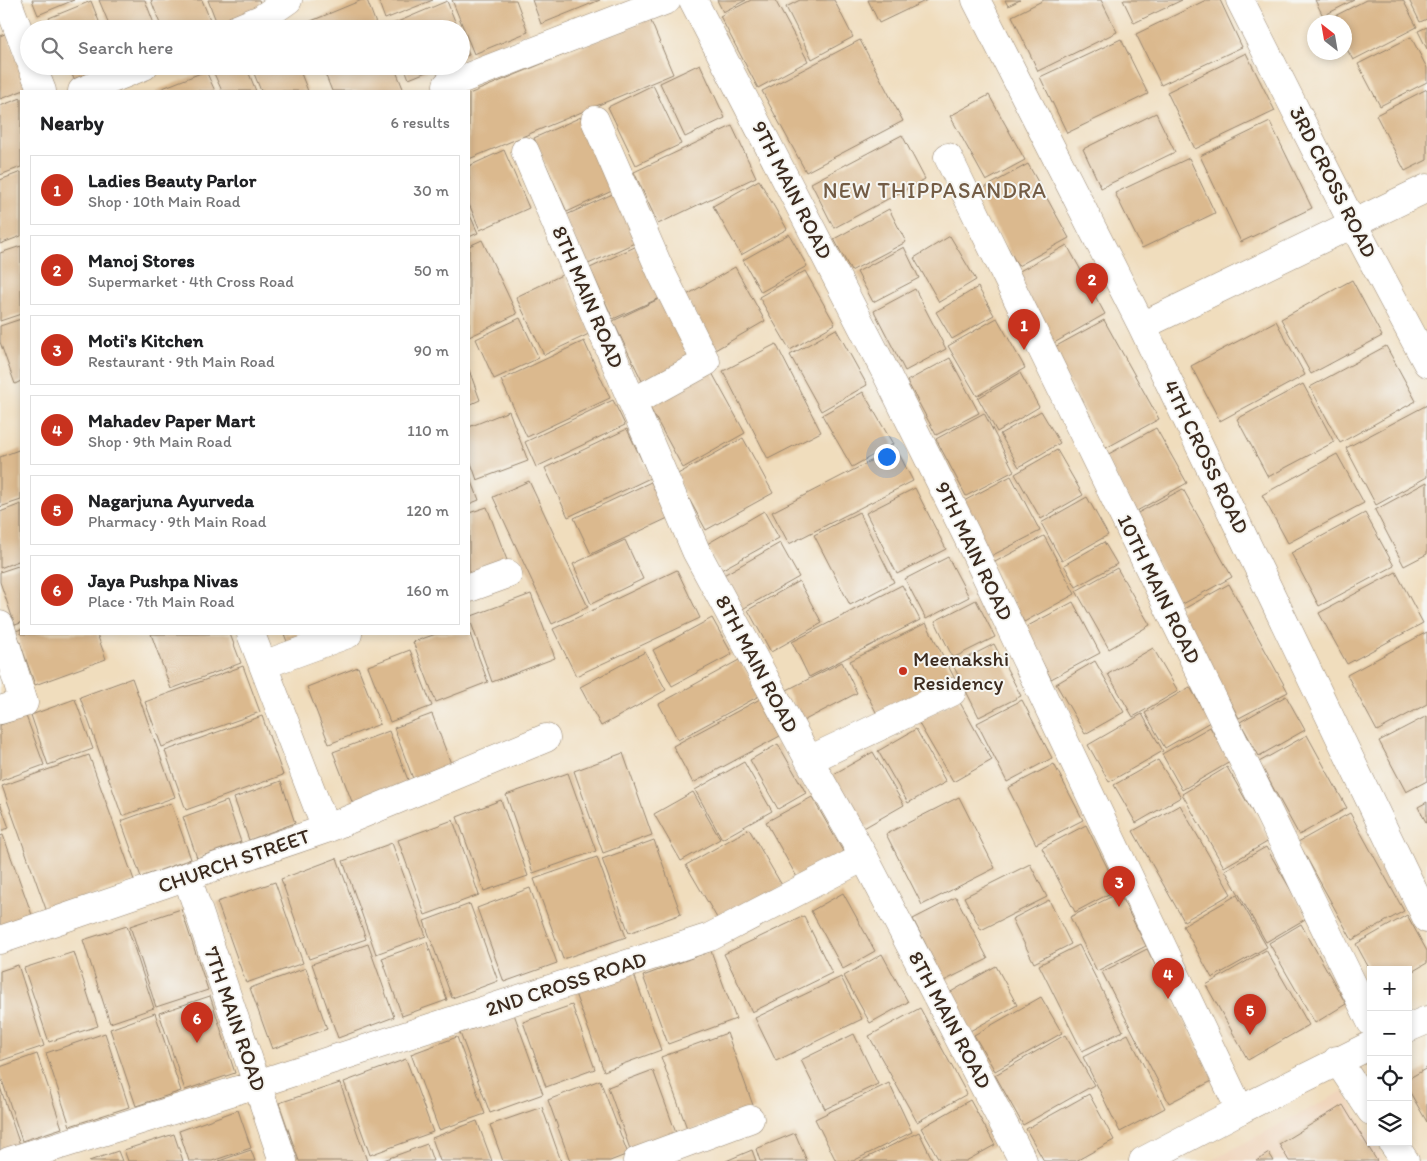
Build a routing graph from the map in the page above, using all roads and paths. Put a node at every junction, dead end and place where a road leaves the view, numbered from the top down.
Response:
1 (7, 0) edge
2 (288, 0) edge
3 (667, 0) edge
4 (693, 0) edge
5 (976, 0) edge
6 (1240, 0) edge
7 (259, 20) edge
8 (20, 34) edge
9 (36, 75) edge
10 (122, 75) edge
11 (447, 85) dead end
12 (42, 90) edge
13 (84, 90) edge
14 (595, 120) dead end
15 (525, 151) dead end
16 (948, 157) dead end
17 (1427, 188) edge
18 (1353, 224) junction
19 (1142, 326) junction
20 (1427, 363) edge
21 (633, 402) junction
22 (508, 574) dead end
23 (470, 588) edge
24 (0, 624) edge
25 (251, 635) edge
26 (345, 635) edge
27 (263, 665) junction
28 (952, 692) dead end
29 (12, 707) edge
30 (546, 738) dead end
31 (809, 760) junction
32 (326, 829) junction
33 (864, 857) junction
34 (187, 876) junction
35 (1427, 918) edge
36 (0, 940) edge
37 (1367, 1014) edge
38 (1427, 1020) edge
39 (1412, 1026) edge
40 (1367, 1047) edge
41 (1337, 1060) junction
42 (257, 1084) junction
43 (1367, 1105) edge
44 (1240, 1110) junction
45 (750, 1119) dead end
46 (1395, 1146) edge
47 (9, 1161) edge
48 (283, 1161) edge
49 (637, 1161) edge
50 (1023, 1161) edge
51 (1144, 1161) edge
52 (1405, 1161) edge

1 - 8 street
2 - 7 street
3 - 11 street
4 - 44 street, 9TH MAIN ROAD
5 - 19 street, 4TH CROSS ROAD
6 - 18 street, 3RD CROSS ROAD
9 - 12 street
10 - 13 street
14 - 21 street
15 - 21 street, 8TH MAIN ROAD
16 - 37 street, 10TH MAIN ROAD
17 - 18 street
18 - 19 street
18 - 20 street, 3RD CROSS ROAD
19 - 35 street, 4TH CROSS ROAD
21 - 31 street, 8TH MAIN ROAD
22 - 23 street
24 - 29 street
25 - 27 street, CHURCH STREET
26 - 27 street
27 - 32 street, CHURCH STREET
28 - 31 street
30 - 32 street
31 - 33 street, 8TH MAIN ROAD
32 - 34 street, CHURCH STREET
33 - 42 street, 2ND CROSS ROAD
33 - 50 street, 8TH MAIN ROAD
34 - 36 street, CHURCH STREET
34 - 42 street, 7TH MAIN ROAD
38 - 39 street
40 - 41 street
41 - 43 street
41 - 44 street
42 - 47 street, 2ND CROSS ROAD
42 - 48 street, 7TH MAIN ROAD
44 - 51 street
45 - 49 street
46 - 52 street

